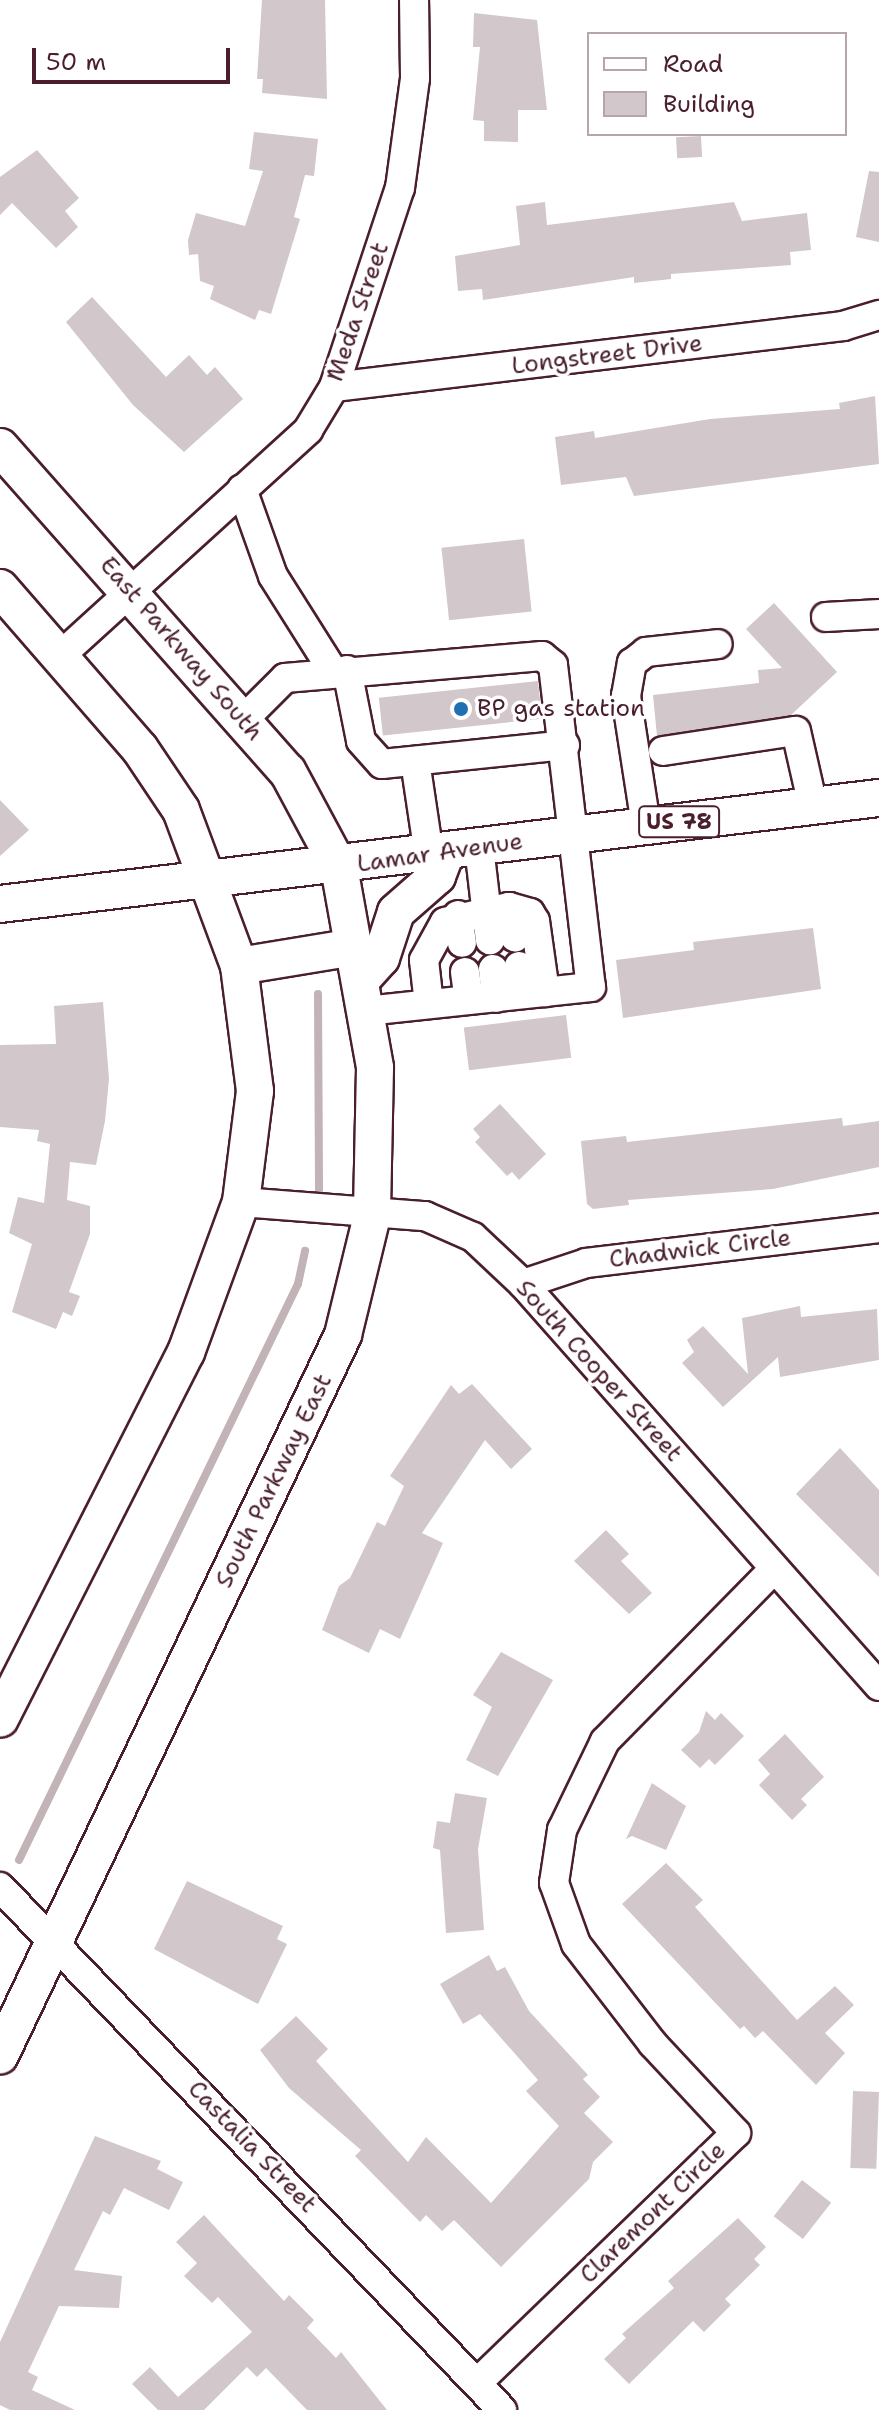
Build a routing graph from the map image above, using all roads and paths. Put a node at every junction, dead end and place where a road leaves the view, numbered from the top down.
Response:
1 (414, 0) edge
2 (879, 315) edge
3 (334, 387) junction
4 (0, 447) edge
5 (242, 489) junction
6 (0, 588) edge
7 (130, 591) junction
8 (879, 614) edge
9 (826, 617) dead end
10 (718, 644) dead end
11 (60, 656) junction
12 (340, 671) junction
13 (243, 720) junction
14 (565, 745) junction
15 (663, 751) dead end
16 (415, 761) junction
17 (879, 798) edge
18 (813, 806) junction
19 (646, 825) junction
20 (575, 833) junction
21 (452, 851) junction
22 (339, 867) junction
23 (212, 881) junction
24 (0, 904) edge
25 (498, 908) junction
26 (458, 915) junction
27 (502, 938) dead end
28 (462, 943) dead end
29 (239, 966) junction
30 (361, 979) junction
31 (508, 996) junction
32 (429, 1004) junction
33 (241, 1202) junction
34 (372, 1216) junction
35 (879, 1228) edge
36 (523, 1284) junction
37 (774, 1569) junction
38 (879, 1686) edge
39 (0, 1719) edge
40 (0, 1887) edge
41 (55, 1940) junction
42 (0, 2055) edge
43 (477, 2383) junction
44 (502, 2410) edge

1 - 3 street, Meda Street
2 - 3 street, Longstreet Drive
3 - 5 street, Meda Street
4 - 7 main road, East Parkway South
5 - 7 street, Meda Street
5 - 12 street
6 - 11 main road
7 - 11 street, Meda Street
7 - 13 main road, East Parkway South
8 - 9 street
10 - 19 street
11 - 23 main road
12 - 13 street
12 - 14 street
12 - 16 street
13 - 22 main road, East Parkway South
14 - 16 street
14 - 20 street
15 - 18 street
16 - 21 street
17 - 18 main road, Lamar Avenue / US 78
18 - 19 main road, Lamar Avenue / US 78
19 - 20 main road, Lamar Avenue / US 78
20 - 21 main road, Lamar Avenue / US 78
20 - 31 street
21 - 22 main road, Lamar Avenue / US 78
21 - 25 street
21 - 30 main road
22 - 23 main road, Lamar Avenue / US 78
22 - 30 main road, South Parkway East
23 - 24 main road, Lamar Avenue / US 78
23 - 29 main road
25 - 26 street
25 - 27 street
25 - 31 street
26 - 28 street
26 - 32 street
29 - 30 main road
29 - 33 main road
30 - 32 street
30 - 34 main road, South Parkway East
31 - 31 street
31 - 32 street
33 - 34 street, South Cooper Street
33 - 39 main road
34 - 36 street, South Cooper Street
34 - 41 main road, South Parkway East
35 - 36 street, Chadwick Circle
36 - 37 street, South Cooper Street
37 - 38 street, South Cooper Street
37 - 43 street, Claremont Circle
40 - 41 street, Castalia Street
41 - 42 main road, South Parkway East
41 - 43 street, Castalia Street
43 - 44 street, Castalia Street

